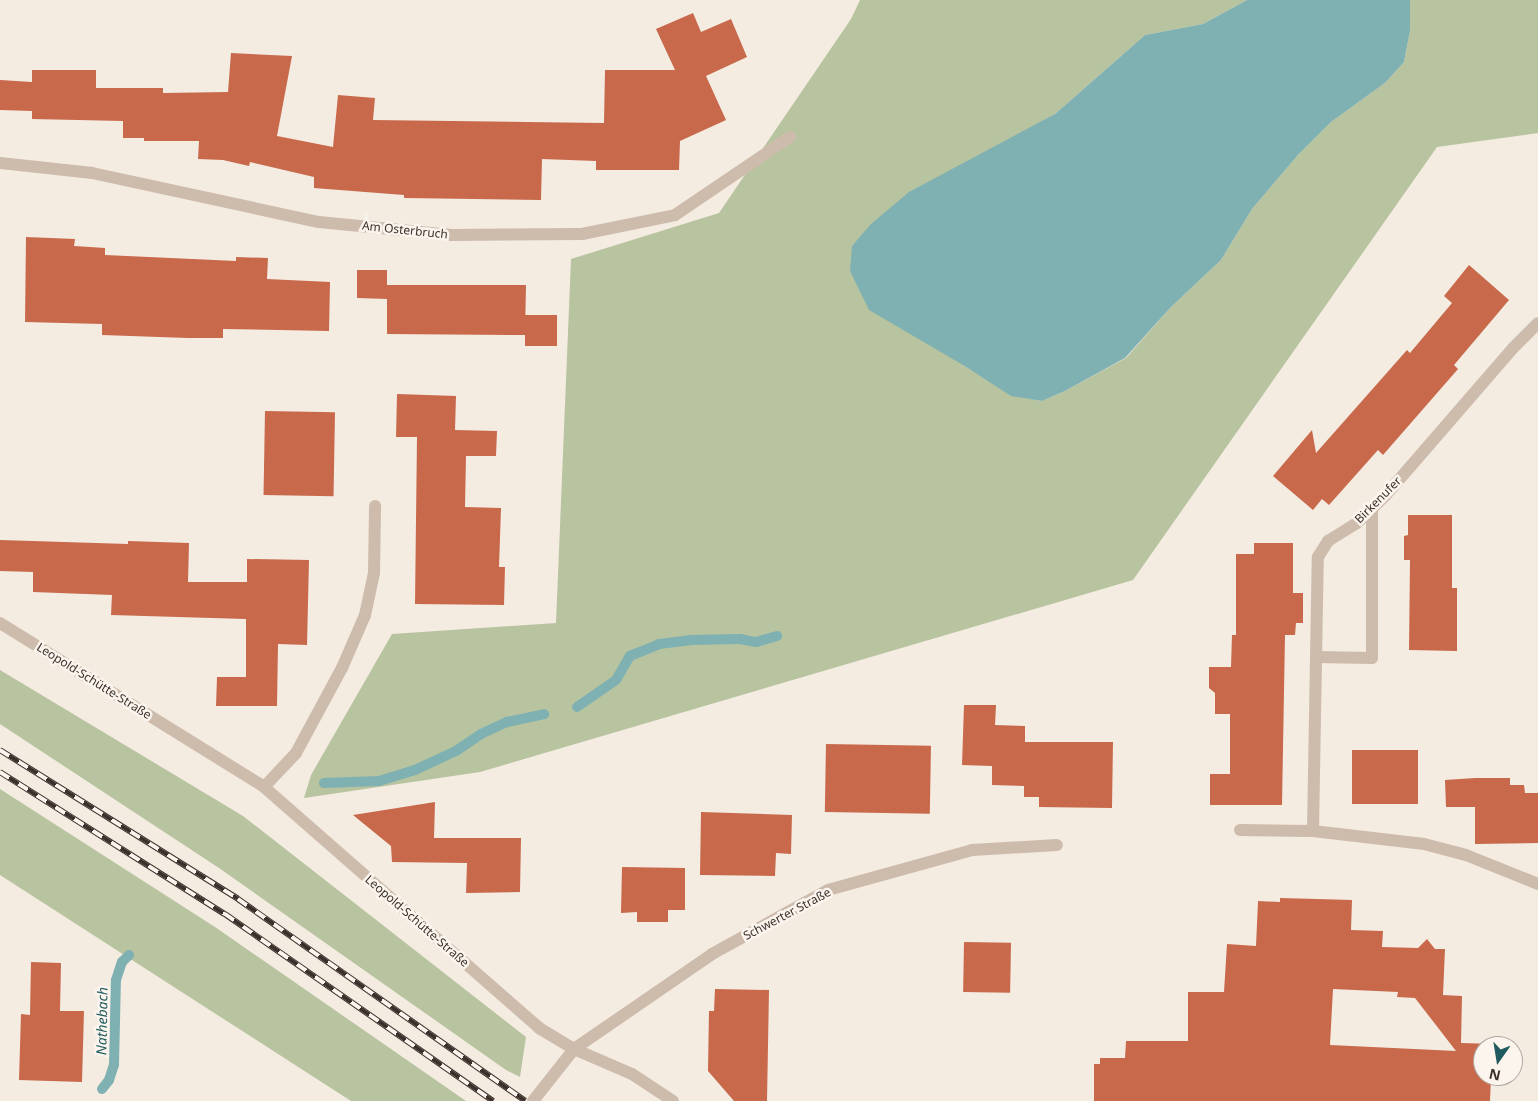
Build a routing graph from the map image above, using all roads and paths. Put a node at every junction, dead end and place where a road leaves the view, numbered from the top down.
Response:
1 (790, 137) dead end
2 (0, 163) edge
3 (1538, 323) edge
4 (375, 506) dead end
5 (1372, 509) junction
6 (0, 623) edge
7 (1316, 657) junction
8 (264, 788) junction
9 (1240, 830) dead end
10 (1313, 831) junction
11 (1057, 845) dead end
12 (1538, 884) edge
13 (574, 1049) junction
14 (533, 1101) edge
15 (674, 1101) edge

1 - 2 street, Am Osterbruch
3 - 5 street, Birkenufer
4 - 8 street
5 - 7 street, Birkenufer
5 - 7 street
6 - 8 street, Leopold-Schütte-Straße
7 - 10 street, Birkenufer
8 - 13 street, Leopold-Schütte-Straße
9 - 10 street
10 - 12 street
11 - 13 street, Schwerter Straße
13 - 14 street, Schwerter Straße
13 - 15 street

